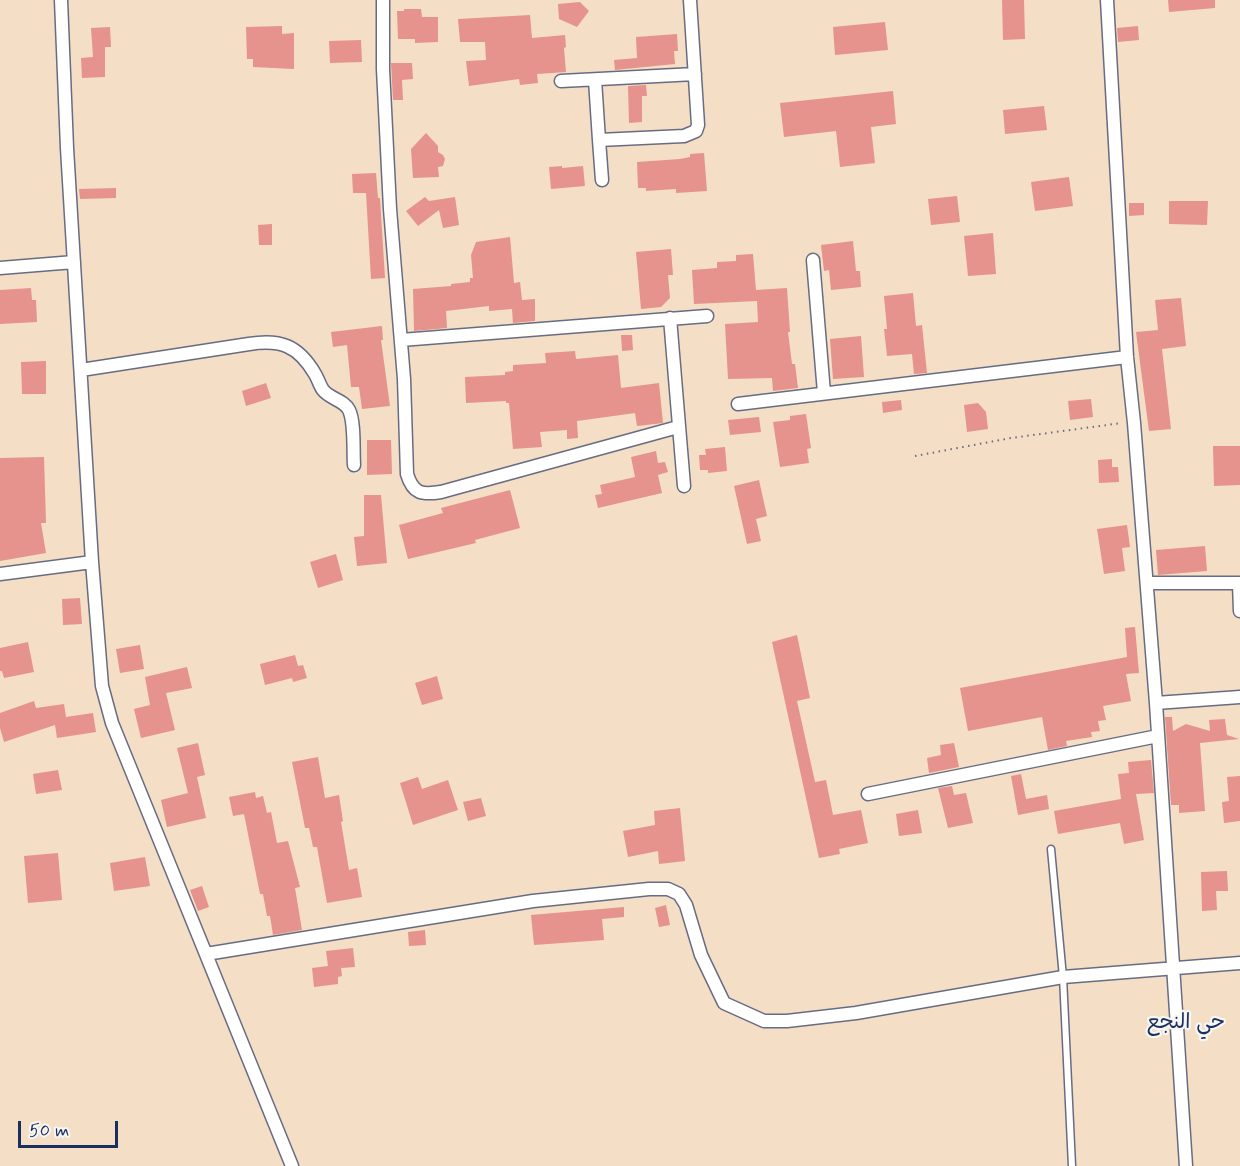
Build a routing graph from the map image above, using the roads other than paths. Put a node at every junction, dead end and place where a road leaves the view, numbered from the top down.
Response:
1 (61, 0) edge
2 (383, 0) edge
3 (690, 0) edge
4 (1107, 0) edge
5 (695, 74) junction
6 (595, 80) junction
7 (561, 81) dead end
8 (599, 140) junction
9 (602, 180) dead end
10 (813, 260) dead end
11 (74, 262) junction
12 (0, 267) edge
13 (707, 316) dead end
14 (670, 318) junction
15 (401, 340) junction
16 (1127, 357) junction
17 (81, 370) junction
18 (824, 393) junction
19 (738, 404) dead end
20 (678, 427) junction
21 (354, 465) dead end
22 (684, 486) dead end
23 (92, 562) junction
24 (0, 574) edge
25 (1147, 583) junction
26 (1240, 583) edge
27 (1240, 611) edge
28 (1240, 697) edge
29 (1156, 703) junction
30 (1158, 736) junction
31 (868, 794) dead end
32 (1051, 849) dead end
33 (207, 954) junction
34 (1240, 963) edge
35 (1173, 968) junction
36 (1063, 977) junction
37 (292, 1166) edge
38 (1072, 1166) edge
39 (1186, 1166) edge

1 - 11 street
2 - 15 street
3 - 5 street
4 - 16 street
5 - 6 street
5 - 8 street
6 - 7 street
6 - 8 street
8 - 9 street
10 - 18 street
11 - 12 street
11 - 17 street
13 - 14 street
14 - 15 street
14 - 20 street
15 - 20 street
16 - 18 street
16 - 25 street
17 - 21 street
17 - 23 street
18 - 19 street
20 - 22 street
23 - 24 street
23 - 33 street
25 - 26 street
25 - 29 street
26 - 27 street
28 - 29 street
29 - 30 street
30 - 31 street
30 - 35 street
32 - 36 lane
33 - 36 street
33 - 37 street
34 - 35 street
35 - 36 street
35 - 39 street
36 - 38 lane

